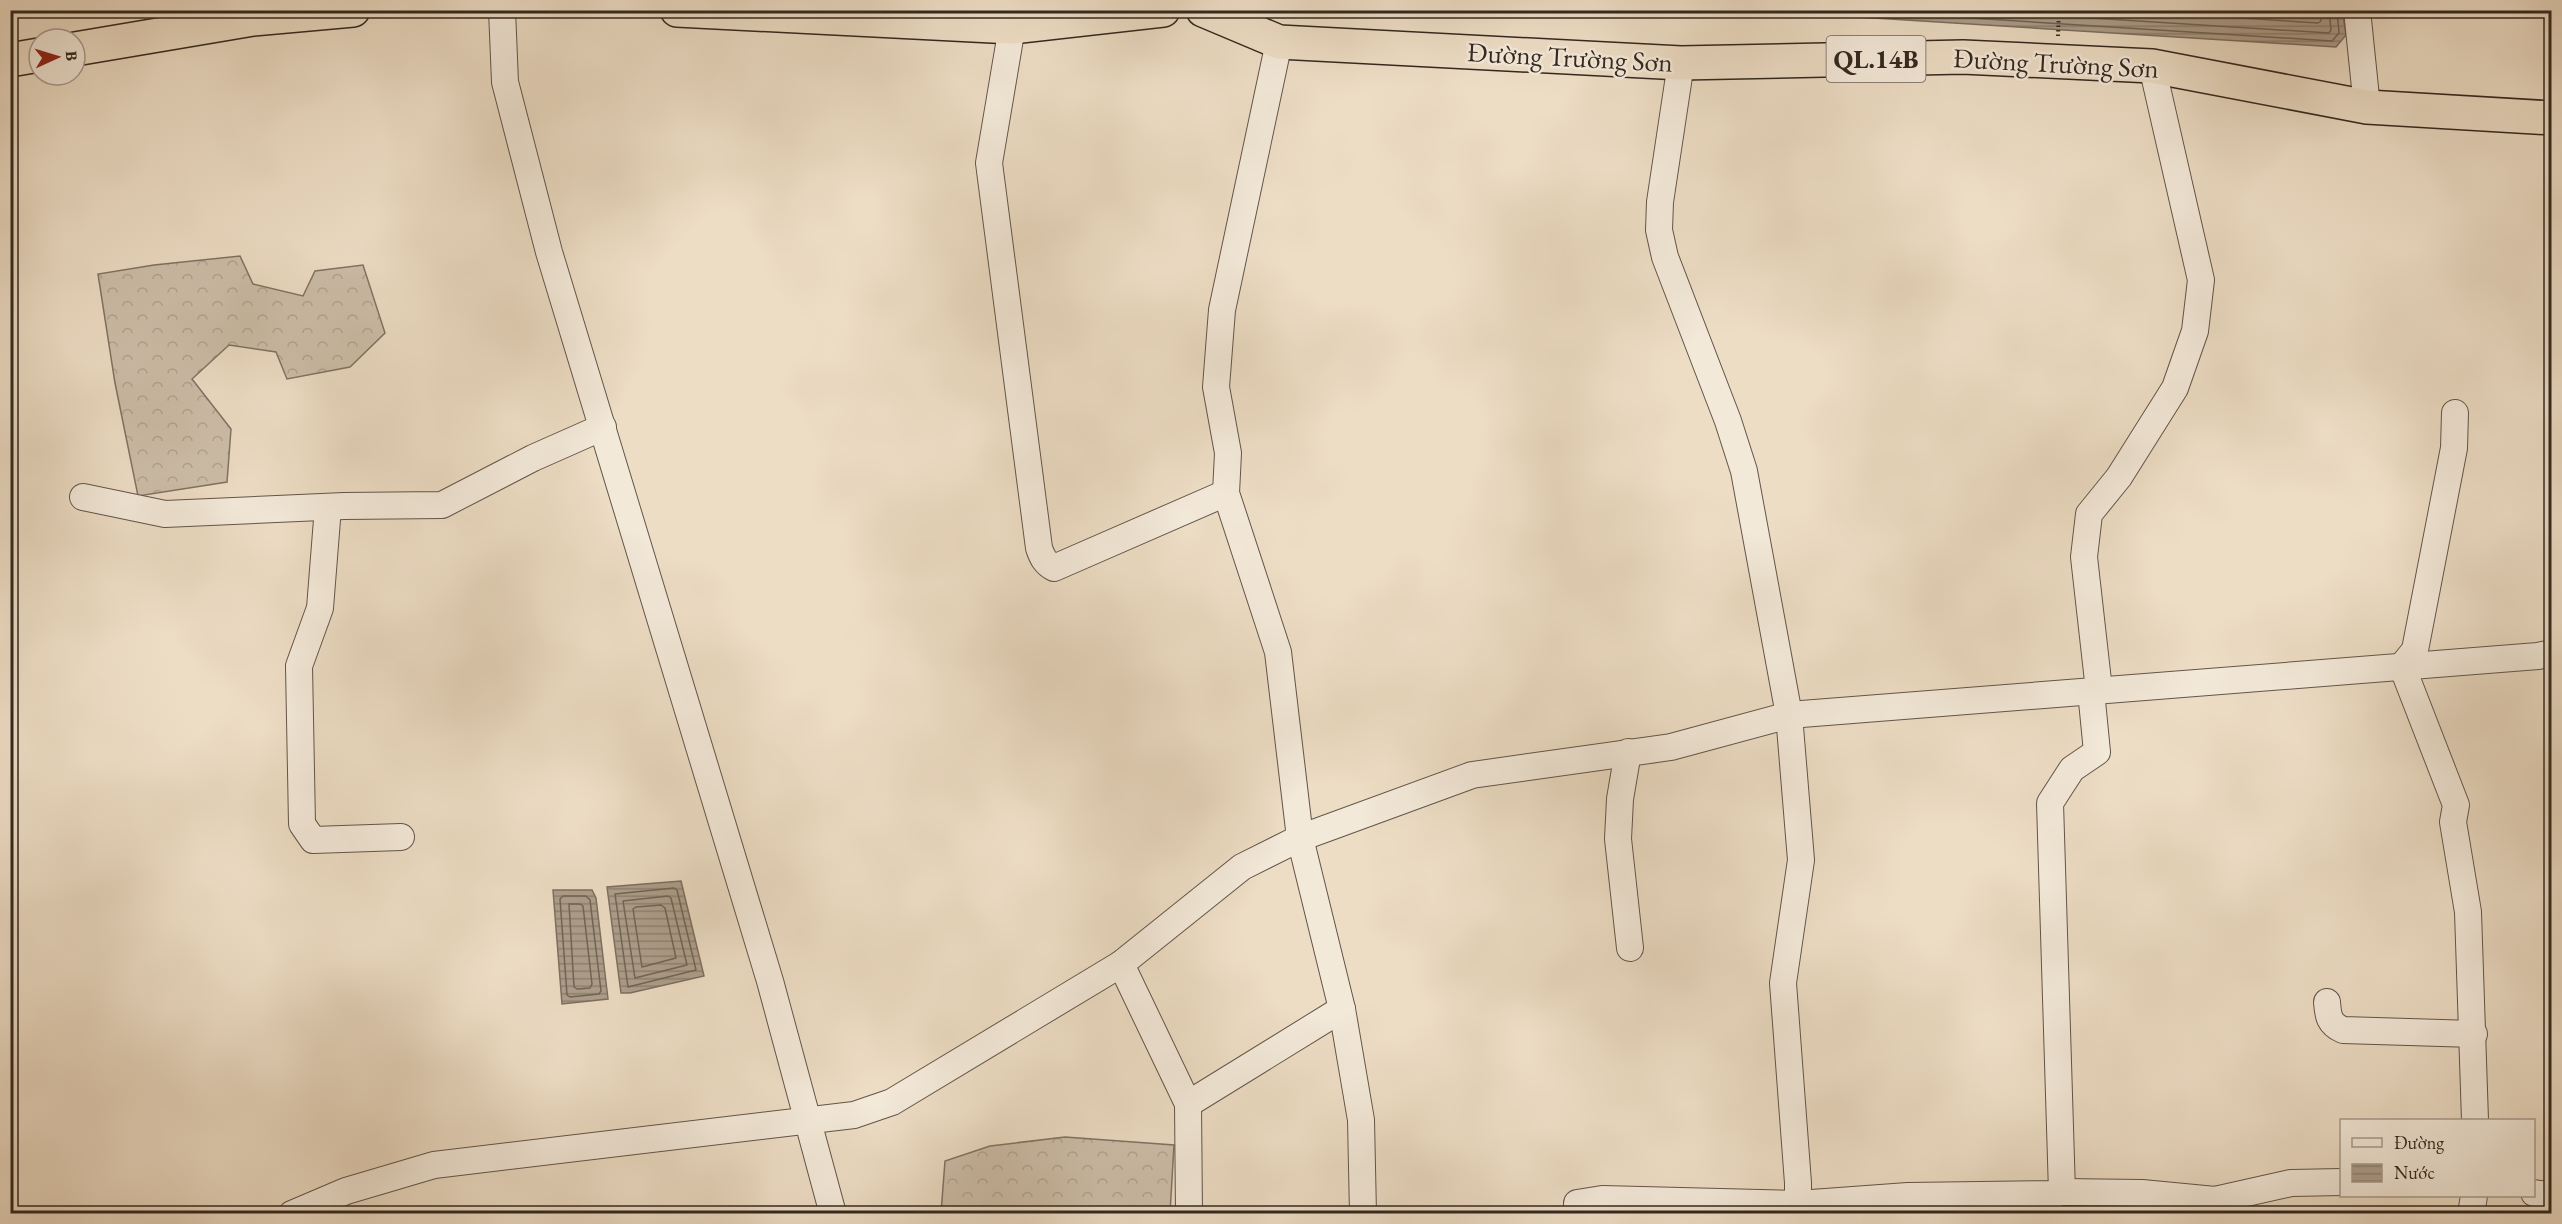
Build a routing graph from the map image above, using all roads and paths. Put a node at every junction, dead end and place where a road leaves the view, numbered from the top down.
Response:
1 (353, 10) edge
2 (502, 10) edge
3 (677, 10) edge
4 (1163, 10) edge
5 (1203, 10) edge
6 (2357, 10) edge
7 (200, 19) edge
8 (1012, 27) junction
9 (1278, 42) junction
10 (87, 46) edge
11 (27, 57) edge
12 (10, 60) edge
13 (1681, 63) junction
14 (2152, 66) junction
15 (2367, 107) junction
16 (2552, 118) edge
17 (2455, 413) dead end
18 (603, 427) junction
19 (1226, 493) junction
20 (83, 497) dead end
21 (328, 507) junction
22 (2552, 653) edge
23 (2402, 666) junction
24 (2095, 690) junction
25 (1789, 715) junction
26 (1628, 752) junction
27 (402, 837) dead end
28 (1300, 838) junction
29 (1630, 948) dead end
30 (1121, 964) junction
31 (2327, 1002) dead end
32 (1342, 1009) junction
33 (2474, 1034) junction
34 (1188, 1104) junction
35 (2475, 1119) edge
36 (808, 1121) junction
37 (2340, 1182) edge
38 (2535, 1194) edge
39 (2552, 1196) edge
40 (2474, 1197) edge
41 (2061, 1199) edge
42 (1798, 1209) edge
43 (292, 1214) edge
44 (833, 1214) edge
45 (1189, 1214) edge
46 (1364, 1214) edge
47 (1577, 1214) edge
48 (2471, 1214) edge

1 - 7 highway
2 - 18 street
3 - 8 highway
4 - 8 highway
5 - 9 highway, Đường Trường Sơn / QL.14B
6 - 15 street
7 - 10 highway
8 - 19 street
9 - 13 highway, Đường Trường Sơn / QL.14B
9 - 19 street
11 - 12 highway
13 - 14 highway, Đường Trường Sơn / QL.14B
13 - 25 street
14 - 15 highway, Đường Trường Sơn / QL.14B
14 - 24 street
15 - 16 highway, Đường Trường Sơn / QL.14B
17 - 23 street
18 - 21 street
18 - 36 street
19 - 28 street
20 - 21 street
21 - 27 street
22 - 23 street
23 - 24 street
23 - 33 street
24 - 25 street
24 - 41 street
25 - 26 street
25 - 42 street
26 - 28 street
26 - 29 street
28 - 30 street
28 - 32 street
30 - 34 street
30 - 36 street
31 - 33 street
32 - 34 street
32 - 46 street
33 - 35 street
34 - 45 street
36 - 43 street
36 - 44 street
37 - 41 street
38 - 39 street
40 - 48 street
41 - 42 street
42 - 47 street

